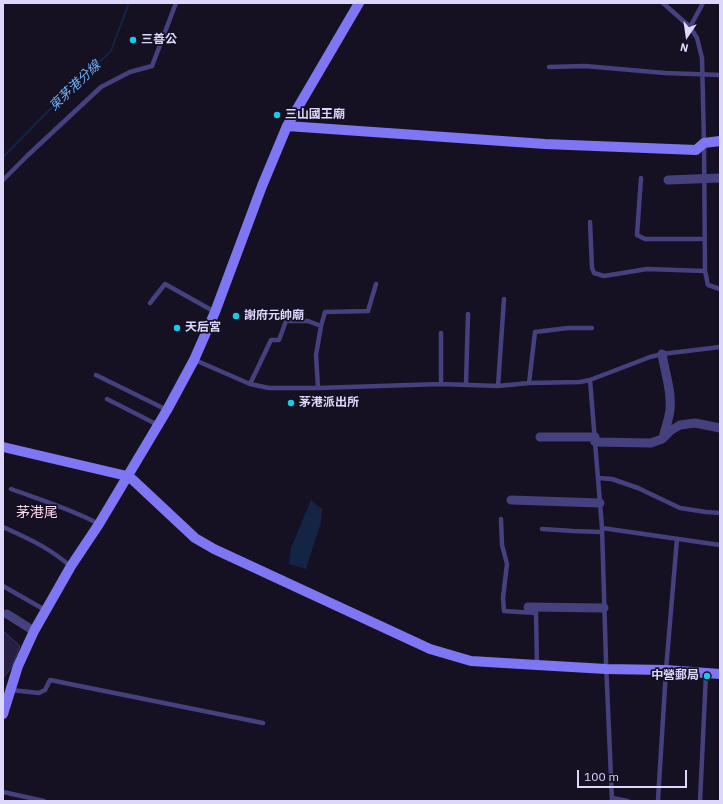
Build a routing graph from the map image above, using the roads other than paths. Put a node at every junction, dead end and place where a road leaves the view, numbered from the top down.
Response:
1 (176, 3) edge
2 (359, 3) edge
3 (663, 3) edge
4 (703, 3) edge
5 (690, 27) junction
6 (549, 67) dead end
7 (702, 74) junction
8 (720, 75) edge
9 (287, 126) junction
10 (720, 141) edge
11 (704, 143) junction
12 (641, 178) dead end
13 (704, 178) junction
14 (720, 178) edge
15 (3, 180) edge
16 (668, 180) dead end
17 (590, 222) dead end
18 (704, 239) junction
19 (705, 271) junction
20 (376, 284) dead end
21 (720, 289) edge
22 (504, 299) dead end
23 (150, 303) dead end
24 (215, 312) junction
25 (468, 314) dead end
26 (321, 326) junction
27 (592, 328) dead end
28 (441, 333) dead end
29 (720, 347) edge
30 (662, 354) junction
31 (194, 360) junction
32 (96, 375) dead end
33 (590, 380) junction
34 (529, 383) junction
35 (250, 384) junction
36 (442, 384) junction
37 (466, 384) junction
38 (498, 386) junction
39 (318, 388) junction
40 (107, 399) dead end
41 (167, 410) junction
42 (158, 425) junction
43 (720, 428) edge
44 (540, 437) dead end
45 (662, 439) junction
46 (595, 440) junction
47 (3, 447) edge
48 (128, 476) junction
49 (598, 478) junction
50 (11, 489) dead end
51 (511, 500) dead end
52 (600, 503) junction
53 (720, 513) edge
54 (501, 519) dead end
55 (99, 524) junction
56 (3, 527) edge
57 (542, 529) dead end
58 (602, 530) junction
59 (678, 539) junction
60 (720, 545) edge
61 (71, 566) junction
62 (3, 586) edge
63 (528, 607) dead end
64 (604, 608) junction
65 (45, 610) junction
66 (7, 614) dead end
67 (34, 631) junction
68 (537, 666) junction
69 (606, 669) junction
70 (666, 670) junction
71 (706, 674) junction
72 (720, 674) edge
73 (11, 690) junction
74 (3, 714) edge
75 (263, 723) dead end
76 (3, 792) edge
77 (612, 799) edge
78 (658, 800) edge
79 (44, 801) edge
80 (628, 801) edge
81 (700, 801) edge

1 - 15 lane
2 - 9 street
3 - 5 lane
4 - 5 lane
5 - 7 lane
6 - 7 lane
7 - 8 lane
7 - 11 lane
9 - 11 street
9 - 24 street
10 - 11 street
11 - 13 lane
12 - 18 lane
13 - 14 street
13 - 16 street
13 - 18 lane
17 - 19 lane
18 - 19 lane
19 - 21 lane
20 - 26 lane
22 - 38 lane
23 - 24 lane
24 - 31 street
25 - 37 lane
26 - 35 lane
26 - 39 lane
27 - 34 lane
28 - 36 lane
29 - 30 lane
30 - 33 lane
30 - 45 street
31 - 35 lane
31 - 41 street
32 - 41 lane
33 - 34 lane
33 - 46 lane
34 - 38 lane
35 - 39 lane
36 - 37 lane
36 - 39 lane
37 - 38 lane
40 - 42 lane
41 - 42 street
42 - 48 street
43 - 45 street
44 - 46 street
45 - 46 street
46 - 49 lane
47 - 48 street
48 - 55 street
48 - 68 street
49 - 52 lane
49 - 53 lane
50 - 55 lane
51 - 52 street
52 - 58 lane
54 - 68 lane
55 - 61 street
56 - 61 lane
57 - 58 lane
58 - 59 lane
58 - 64 lane
59 - 60 lane
59 - 70 lane
61 - 65 street
62 - 65 lane
63 - 64 street
64 - 69 lane
65 - 67 street
66 - 67 street
67 - 73 street
68 - 69 street
69 - 70 street
69 - 77 lane
70 - 71 street
70 - 78 lane
71 - 72 street
71 - 81 lane
73 - 74 street
73 - 75 lane
76 - 79 lane
77 - 80 lane

